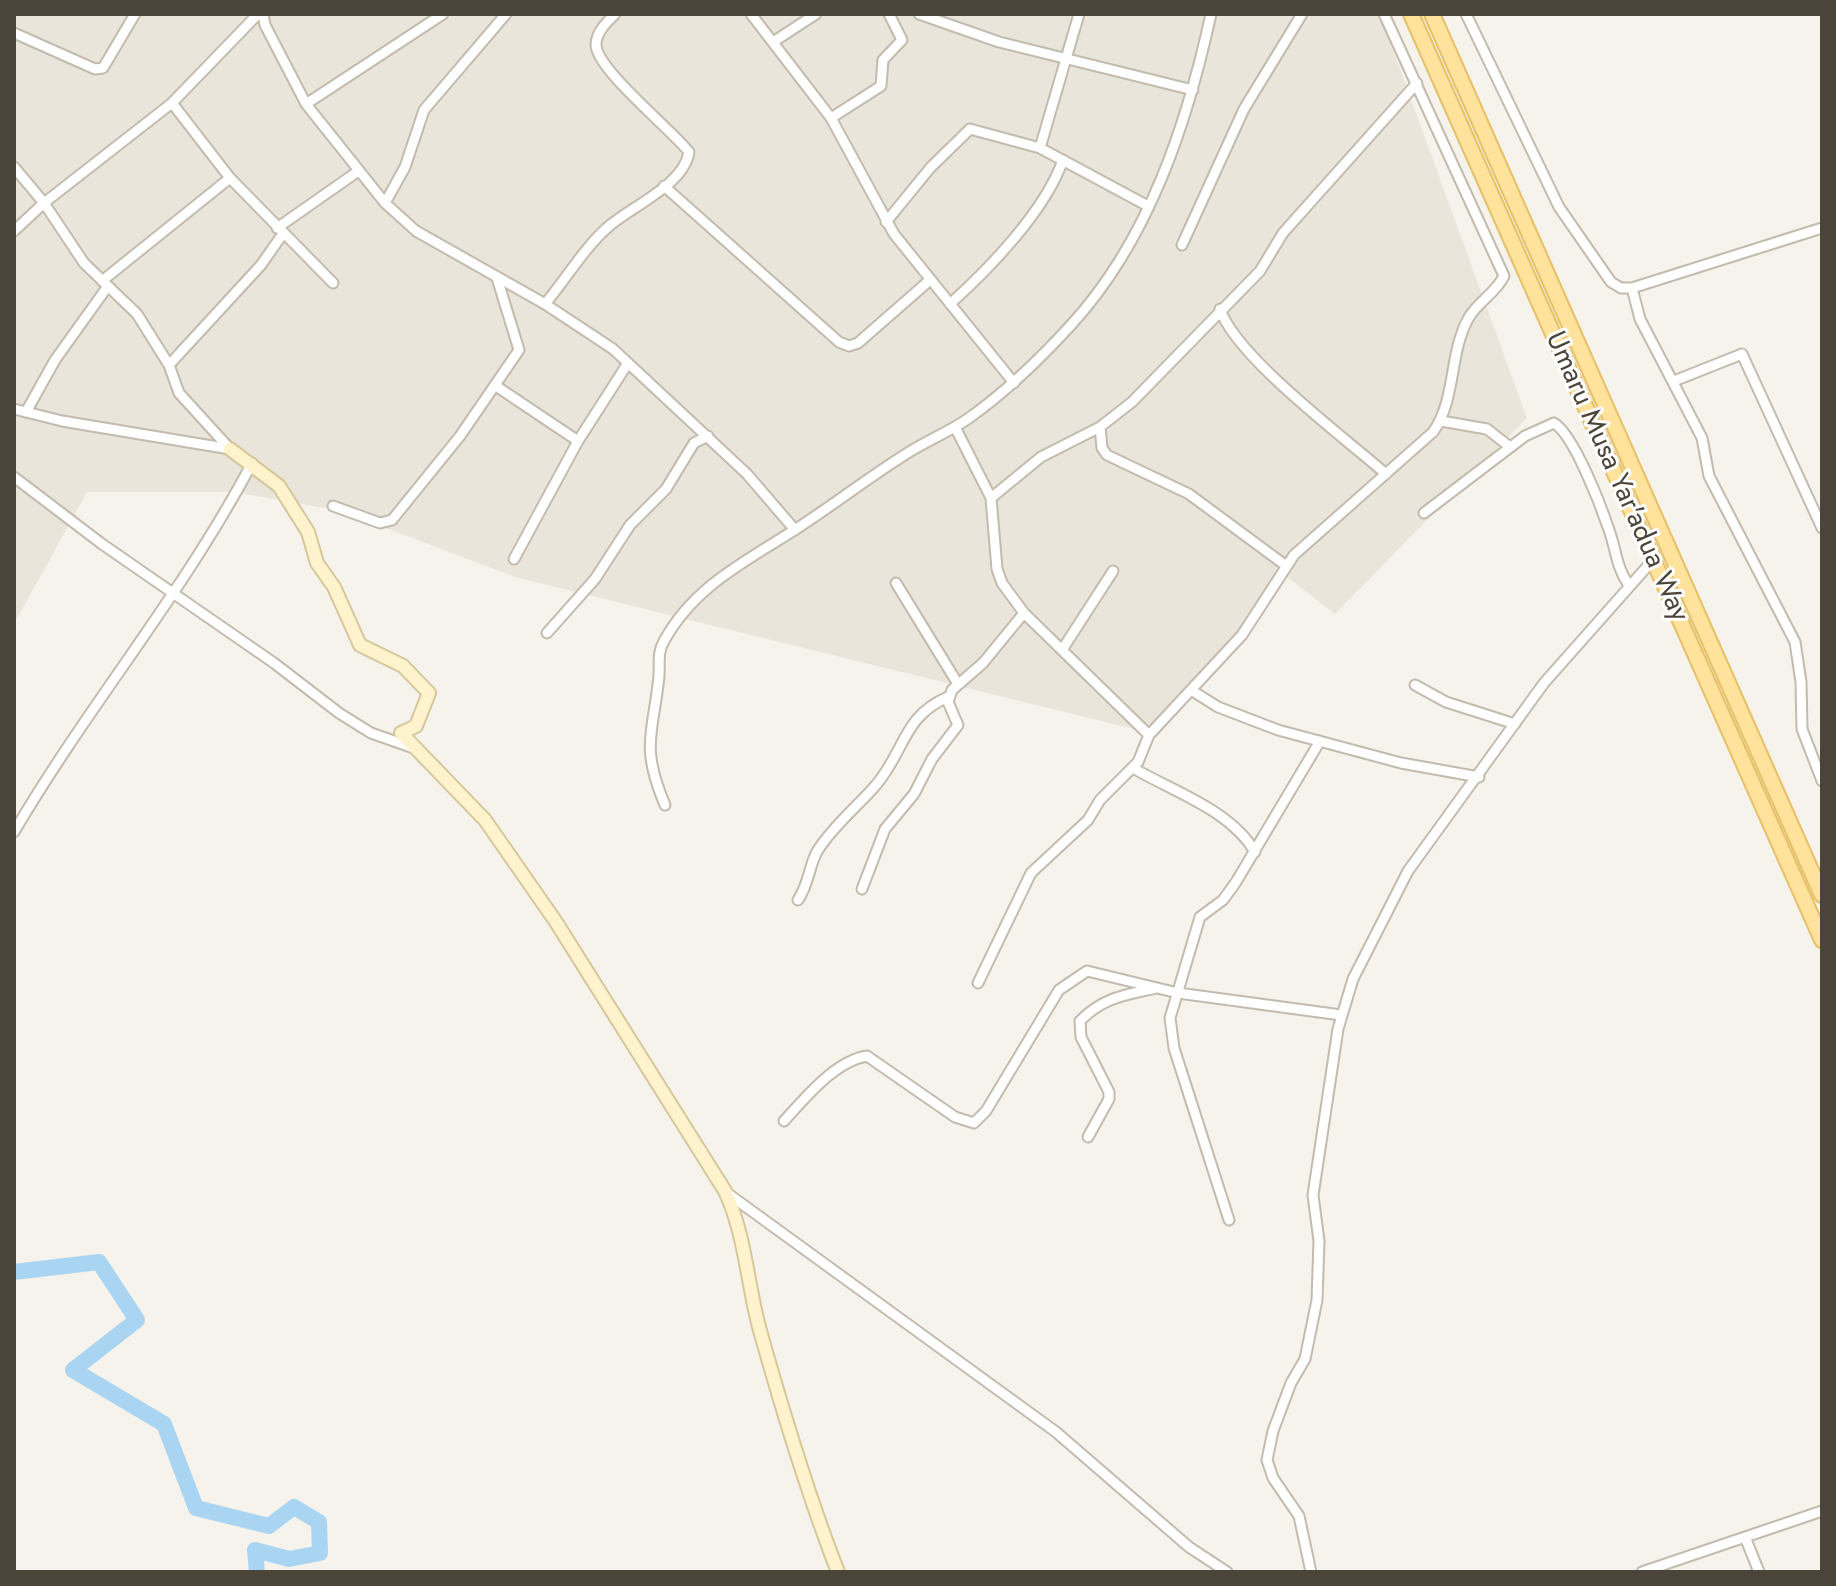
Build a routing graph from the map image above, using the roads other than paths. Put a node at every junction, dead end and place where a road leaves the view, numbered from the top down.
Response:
1 (135, 14) edge
2 (260, 14) edge
3 (443, 14) edge
4 (506, 14) edge
5 (615, 14) edge
6 (751, 14) edge
7 (816, 14) edge
8 (889, 14) edge
9 (919, 14) edge
10 (1079, 14) edge
11 (1211, 14) edge
12 (1302, 14) edge
13 (1384, 14) edge
14 (1411, 14) edge
15 (1432, 14) edge
16 (1466, 14) edge
17 (14, 33) edge
18 (773, 42) junction
19 (1064, 57) junction
20 (1417, 83) junction
21 (1193, 90) junction
22 (172, 103) junction
23 (306, 104) junction
24 (831, 118) junction
25 (1040, 148) junction
26 (1063, 160) junction
27 (14, 167) edge
28 (357, 172) junction
29 (230, 178) junction
30 (664, 186) junction
31 (44, 203) junction
32 (385, 203) junction
33 (1148, 206) junction
34 (886, 222) junction
35 (1822, 228) edge
36 (14, 231) edge
37 (280, 232) junction
38 (1182, 245) dead end
39 (497, 278) junction
40 (930, 280) junction
41 (333, 283) dead end
42 (105, 284) junction
43 (1632, 288) junction
44 (545, 304) junction
45 (950, 304) junction
46 (1220, 309) junction
47 (628, 363) junction
48 (169, 365) junction
49 (1674, 381) junction
50 (1014, 383) junction
51 (496, 386) junction
52 (14, 409) edge
53 (26, 412) junction
54 (1441, 421) junction
55 (955, 427) junction
56 (1100, 427) junction
57 (708, 436) junction
58 (578, 441) junction
59 (1510, 447) junction
60 (230, 449) junction
61 (252, 463) junction
62 (1386, 474) junction
63 (14, 477) edge
64 (991, 498) junction
65 (333, 506) dead end
66 (1424, 513) dead end
67 (1822, 528) edge
68 (795, 530) junction
69 (514, 559) dead end
70 (1653, 560) junction
71 (1285, 565) junction
72 (1113, 571) dead end
73 (896, 583) dead end
74 (1628, 584) junction
75 (171, 591) junction
76 (1024, 613) junction
77 (547, 633) dead end
78 (1062, 650) junction
79 (958, 684) junction
80 (1415, 685) dead end
81 (1191, 690) junction
82 (948, 697) junction
83 (1515, 724) junction
84 (1149, 735) junction
85 (1320, 741) junction
86 (411, 747) junction
87 (1133, 768) junction
88 (1479, 777) junction
89 (1822, 781) edge
90 (665, 805) dead end
91 (14, 832) edge
92 (1255, 852) junction
93 (862, 889) dead end
94 (1822, 895) edge
95 (798, 900) dead end
96 (1822, 940) edge
97 (978, 983) dead end
98 (1159, 987) junction
99 (1178, 993) junction
100 (1341, 1015) junction
101 (784, 1121) dead end
102 (1088, 1137) dead end
103 (725, 1191) junction
104 (1229, 1220) dead end
105 (1822, 1511) edge
106 (1745, 1537) junction
107 (1647, 1571) edge
108 (838, 1572) edge
109 (1227, 1572) edge
110 (1311, 1572) edge
111 (1759, 1572) edge

1 - 17 street
2 - 22 street
2 - 23 street
3 - 23 street
4 - 32 street
5 - 30 street
6 - 18 street
7 - 18 street
8 - 24 street
9 - 19 street
10 - 19 street
11 - 21 street
12 - 38 street
13 - 20 street
14 - 70 main road, Umaru Musa Yar'adua Way
15 - 94 main road, Umaru Musa Yar'adua Way
16 - 43 street
18 - 24 street
19 - 21 street
19 - 25 street
20 - 46 street
20 - 54 street
21 - 33 street
22 - 29 street
22 - 31 street
23 - 28 street
24 - 34 street
25 - 26 street
25 - 34 street
26 - 33 street
26 - 45 street
27 - 31 street
28 - 32 street
28 - 37 street
29 - 37 street
29 - 42 street
30 - 40 street
30 - 44 street
31 - 36 street
31 - 42 street
32 - 39 street
33 - 50 street
34 - 40 street
35 - 43 street
37 - 41 street
37 - 48 street
39 - 44 street
39 - 51 street
40 - 45 street
42 - 48 street
42 - 53 street
43 - 49 street
44 - 47 street
45 - 50 street
46 - 56 street
46 - 62 street
47 - 57 street
47 - 58 street
48 - 60 street
49 - 67 street
49 - 89 street
50 - 55 street
51 - 58 street
51 - 65 street
52 - 53 street
53 - 60 street
54 - 59 street
54 - 62 street
55 - 64 street
55 - 68 street
56 - 64 street
56 - 71 street
57 - 68 street
57 - 77 street
58 - 69 street
59 - 66 street
59 - 74 street
60 - 61 street
61 - 75 street
61 - 86 street
62 - 71 street
63 - 75 street
64 - 76 street
68 - 90 street
70 - 74 street
70 - 96 main road, Umaru Musa Yar'adua Way
71 - 81 street
72 - 78 street
73 - 79 street
74 - 83 street
75 - 86 street
75 - 91 street
76 - 78 street
76 - 79 street
78 - 84 street
79 - 82 street
80 - 83 street
81 - 84 street
81 - 85 street
82 - 93 street
82 - 95 street
83 - 88 street
84 - 87 street
85 - 88 street
85 - 92 street
86 - 103 street
87 - 92 street
87 - 97 street
88 - 100 street
92 - 99 street
98 - 99 street
98 - 101 street
98 - 102 street
99 - 100 street
99 - 104 street
100 - 110 street
103 - 108 street
103 - 109 street
105 - 106 street
106 - 107 street
106 - 111 street

